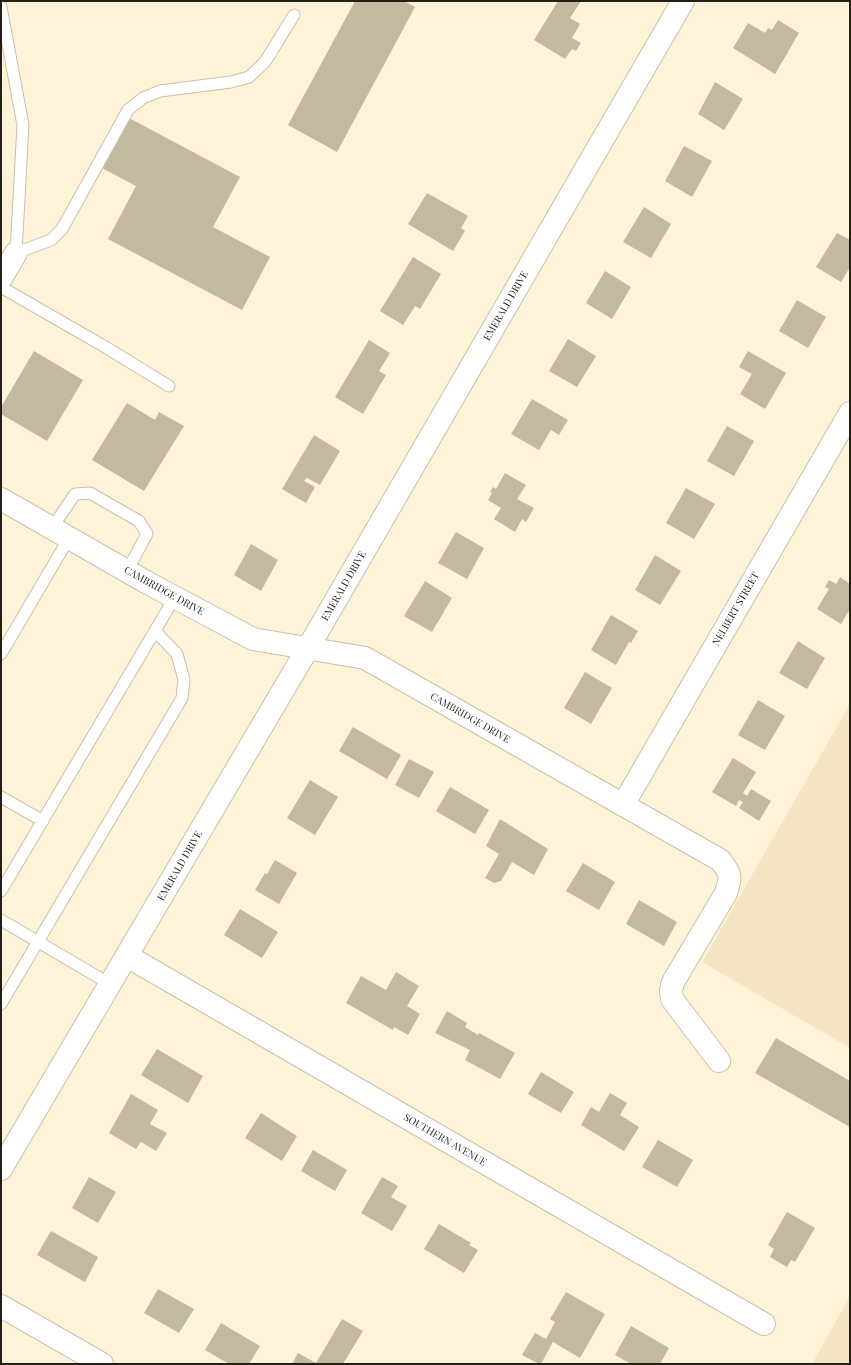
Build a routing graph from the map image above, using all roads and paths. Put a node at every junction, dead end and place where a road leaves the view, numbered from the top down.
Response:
1 (683, 1) edge
2 (1, 7) edge
3 (294, 15) dead end
4 (16, 252) junction
5 (1, 278) edge
6 (1, 287) edge
7 (169, 386) dead end
8 (850, 413) edge
9 (1, 499) edge
10 (61, 533) junction
11 (127, 571) junction
12 (175, 597) junction
13 (155, 631) junction
14 (308, 648) junction
15 (1, 654) edge
16 (1, 797) edge
17 (623, 806) junction
18 (43, 820) junction
19 (1, 891) edge
20 (1, 920) edge
21 (38, 942) junction
22 (127, 956) junction
23 (110, 984) junction
24 (1, 1004) edge
25 (719, 1061) dead end
26 (1, 1169) edge
27 (1, 1306) edge
28 (764, 1324) dead end
29 (102, 1364) edge

1 - 14 street, EMERALD DRIVE
2 - 4 lane
3 - 4 lane
4 - 5 street
6 - 7 lane
8 - 17 street, NELBERT STREET
9 - 10 street, CAMBRIDGE DRIVE
10 - 11 street, CAMBRIDGE DRIVE
10 - 11 lane
10 - 15 lane
11 - 12 street, CAMBRIDGE DRIVE
12 - 13 lane
12 - 14 street, CAMBRIDGE DRIVE
13 - 18 lane
13 - 21 lane
14 - 17 street, CAMBRIDGE DRIVE
14 - 22 street, EMERALD DRIVE
16 - 18 lane
17 - 25 street, CAMBRIDGE DRIVE
18 - 19 lane
20 - 21 lane
21 - 23 lane
21 - 24 lane
22 - 23 street, EMERALD DRIVE
22 - 28 street, SOUTHERN AVENUE
23 - 26 street, EMERALD DRIVE
27 - 29 street

